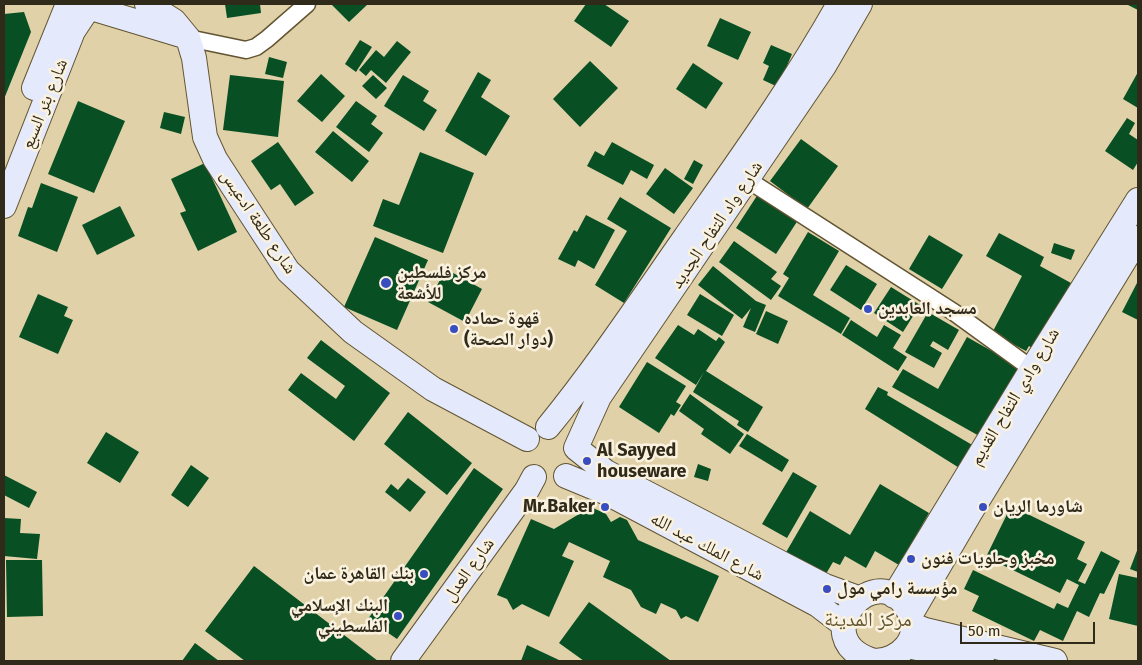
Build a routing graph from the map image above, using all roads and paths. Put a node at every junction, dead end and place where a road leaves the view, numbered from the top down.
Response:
1 (147, 4) edge
2 (307, 4) edge
3 (839, 4) edge
4 (860, 4) edge
5 (83, 5) edge
6 (176, 21) edge
7 (4, 168) edge
8 (748, 180) junction
9 (1138, 200) edge
10 (4, 206) edge
11 (1138, 238) edge
12 (1032, 369) junction
13 (548, 427) junction
14 (526, 439) junction
15 (576, 448) junction
16 (566, 476) junction
17 (534, 477) junction
18 (894, 596) junction
19 (858, 598) junction
20 (844, 626) junction
21 (910, 628) junction
22 (403, 661) edge
23 (874, 661) edge
24 (982, 661) edge
25 (1056, 661) edge

1 - 6 street
2 - 6 street
3 - 13 street, شارع واد التفاح الجديد
4 - 8 street, شارع واد التفاح الجديد
5 - 6 street
5 - 7 street, شارع بئر السبع
5 - 10 street, شارع بئر السبع
6 - 14 street, شارع طلعة ادعيس
8 - 12 street
8 - 15 street, شارع واد التفاح الجديد
9 - 12 street, شارع وادي التفاح القديم
11 - 21 street, شارع وادي التفاح القديم
12 - 18 street, شارع وادي التفاح القديم
13 - 14 street
13 - 15 street
14 - 17 street
15 - 16 street
15 - 19 street
16 - 17 street
16 - 20 street, شارع الملك عبد الله
17 - 22 street, شارع العدل
18 - 19 street
18 - 21 street
19 - 20 street
20 - 23 street
21 - 23 street
21 - 24 street
21 - 25 street

